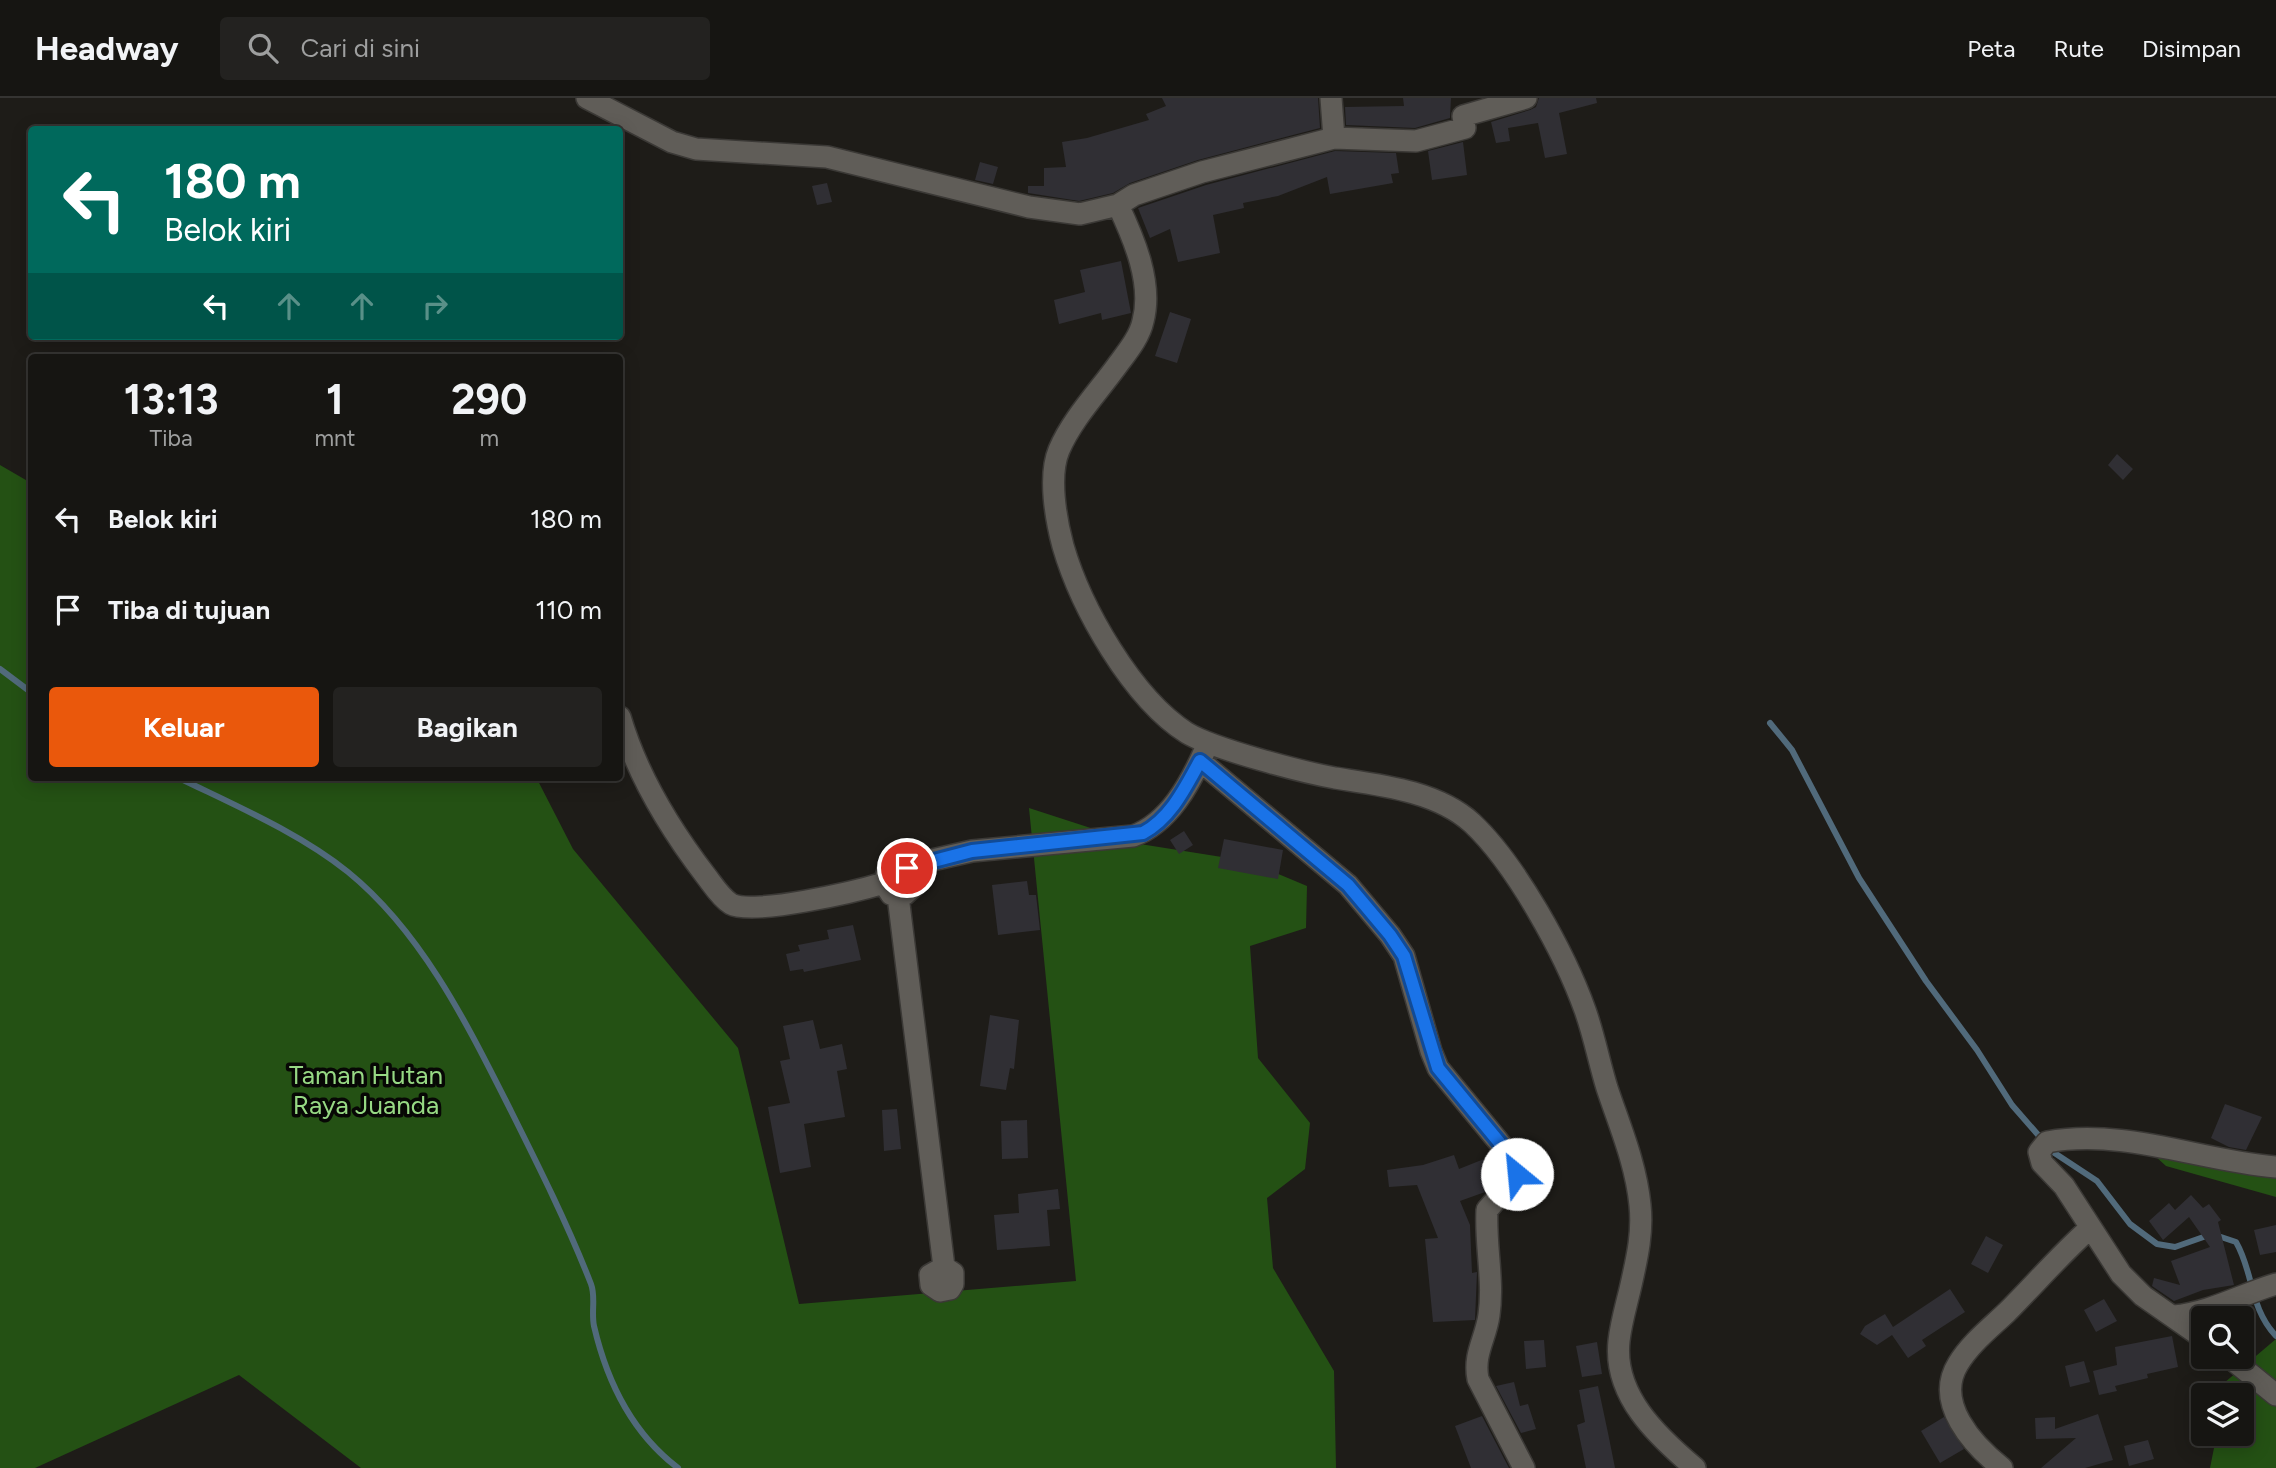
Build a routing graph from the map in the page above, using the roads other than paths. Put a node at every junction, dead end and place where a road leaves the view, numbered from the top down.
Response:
1 (587, 98) edge
2 (1331, 98) edge
3 (1526, 98) edge
4 (1335, 138) junction
5 (1118, 205) junction
6 (623, 728) edge
7 (1204, 752) junction
8 (891, 889) junction
9 (2276, 1167) edge
10 (2089, 1229) junction
11 (944, 1267) dead end
12 (2276, 1284) edge
13 (2174, 1316) junction
14 (2191, 1329) edge
15 (2244, 1369) edge
16 (2276, 1395) edge
17 (1524, 1468) edge
18 (1695, 1468) edge
19 (2002, 1468) edge

1 - 5 street
2 - 4 street
3 - 4 street
4 - 5 street
5 - 7 street
6 - 8 street
7 - 8 street
7 - 17 street
7 - 18 street
8 - 11 street
9 - 10 street
10 - 13 street
10 - 19 street
12 - 13 street
13 - 14 street
15 - 16 street

